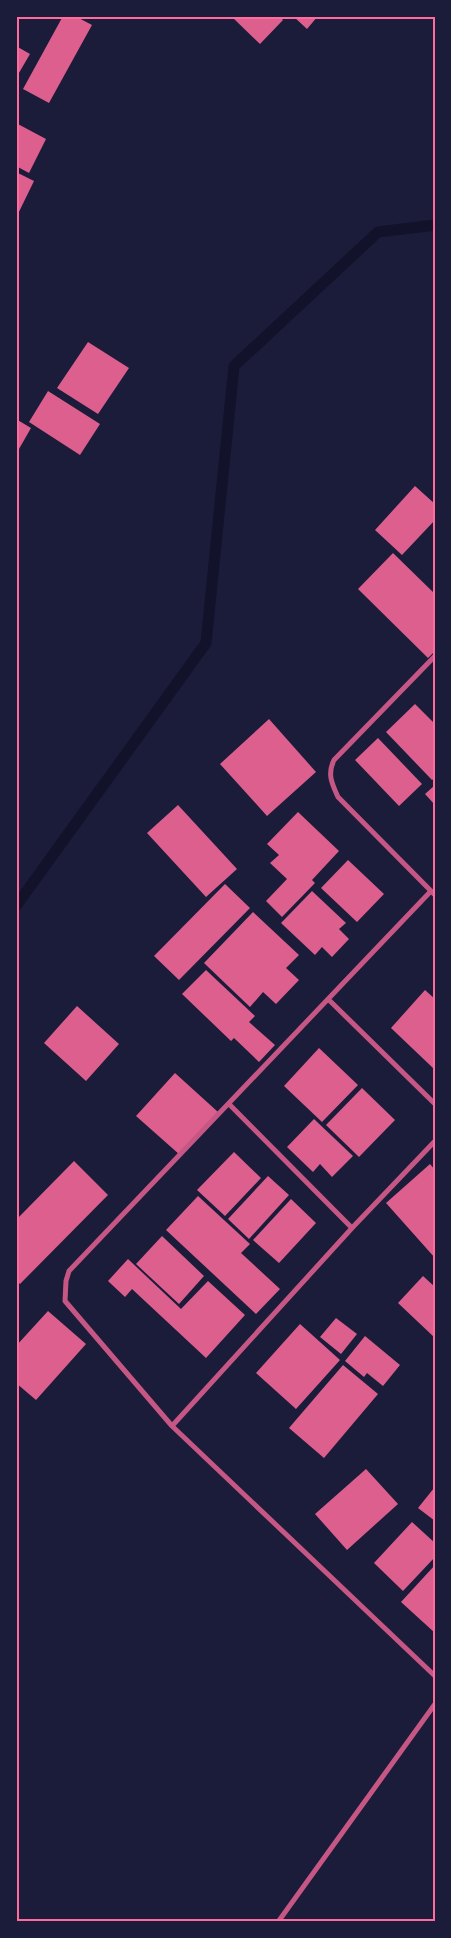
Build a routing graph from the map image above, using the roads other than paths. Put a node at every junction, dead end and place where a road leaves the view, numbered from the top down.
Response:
1 (435, 656) edge
2 (433, 893) edge
3 (328, 1000) junction
4 (229, 1104) junction
5 (435, 1104) edge
6 (435, 1141) edge
7 (352, 1228) junction
8 (172, 1426) junction
9 (435, 1676) edge
10 (435, 1704) edge
11 (278, 1922) edge

1 - 2 street
2 - 3 street
3 - 4 street
3 - 5 street
4 - 7 street
4 - 8 street
6 - 7 street
7 - 8 street
8 - 9 street
10 - 11 street

